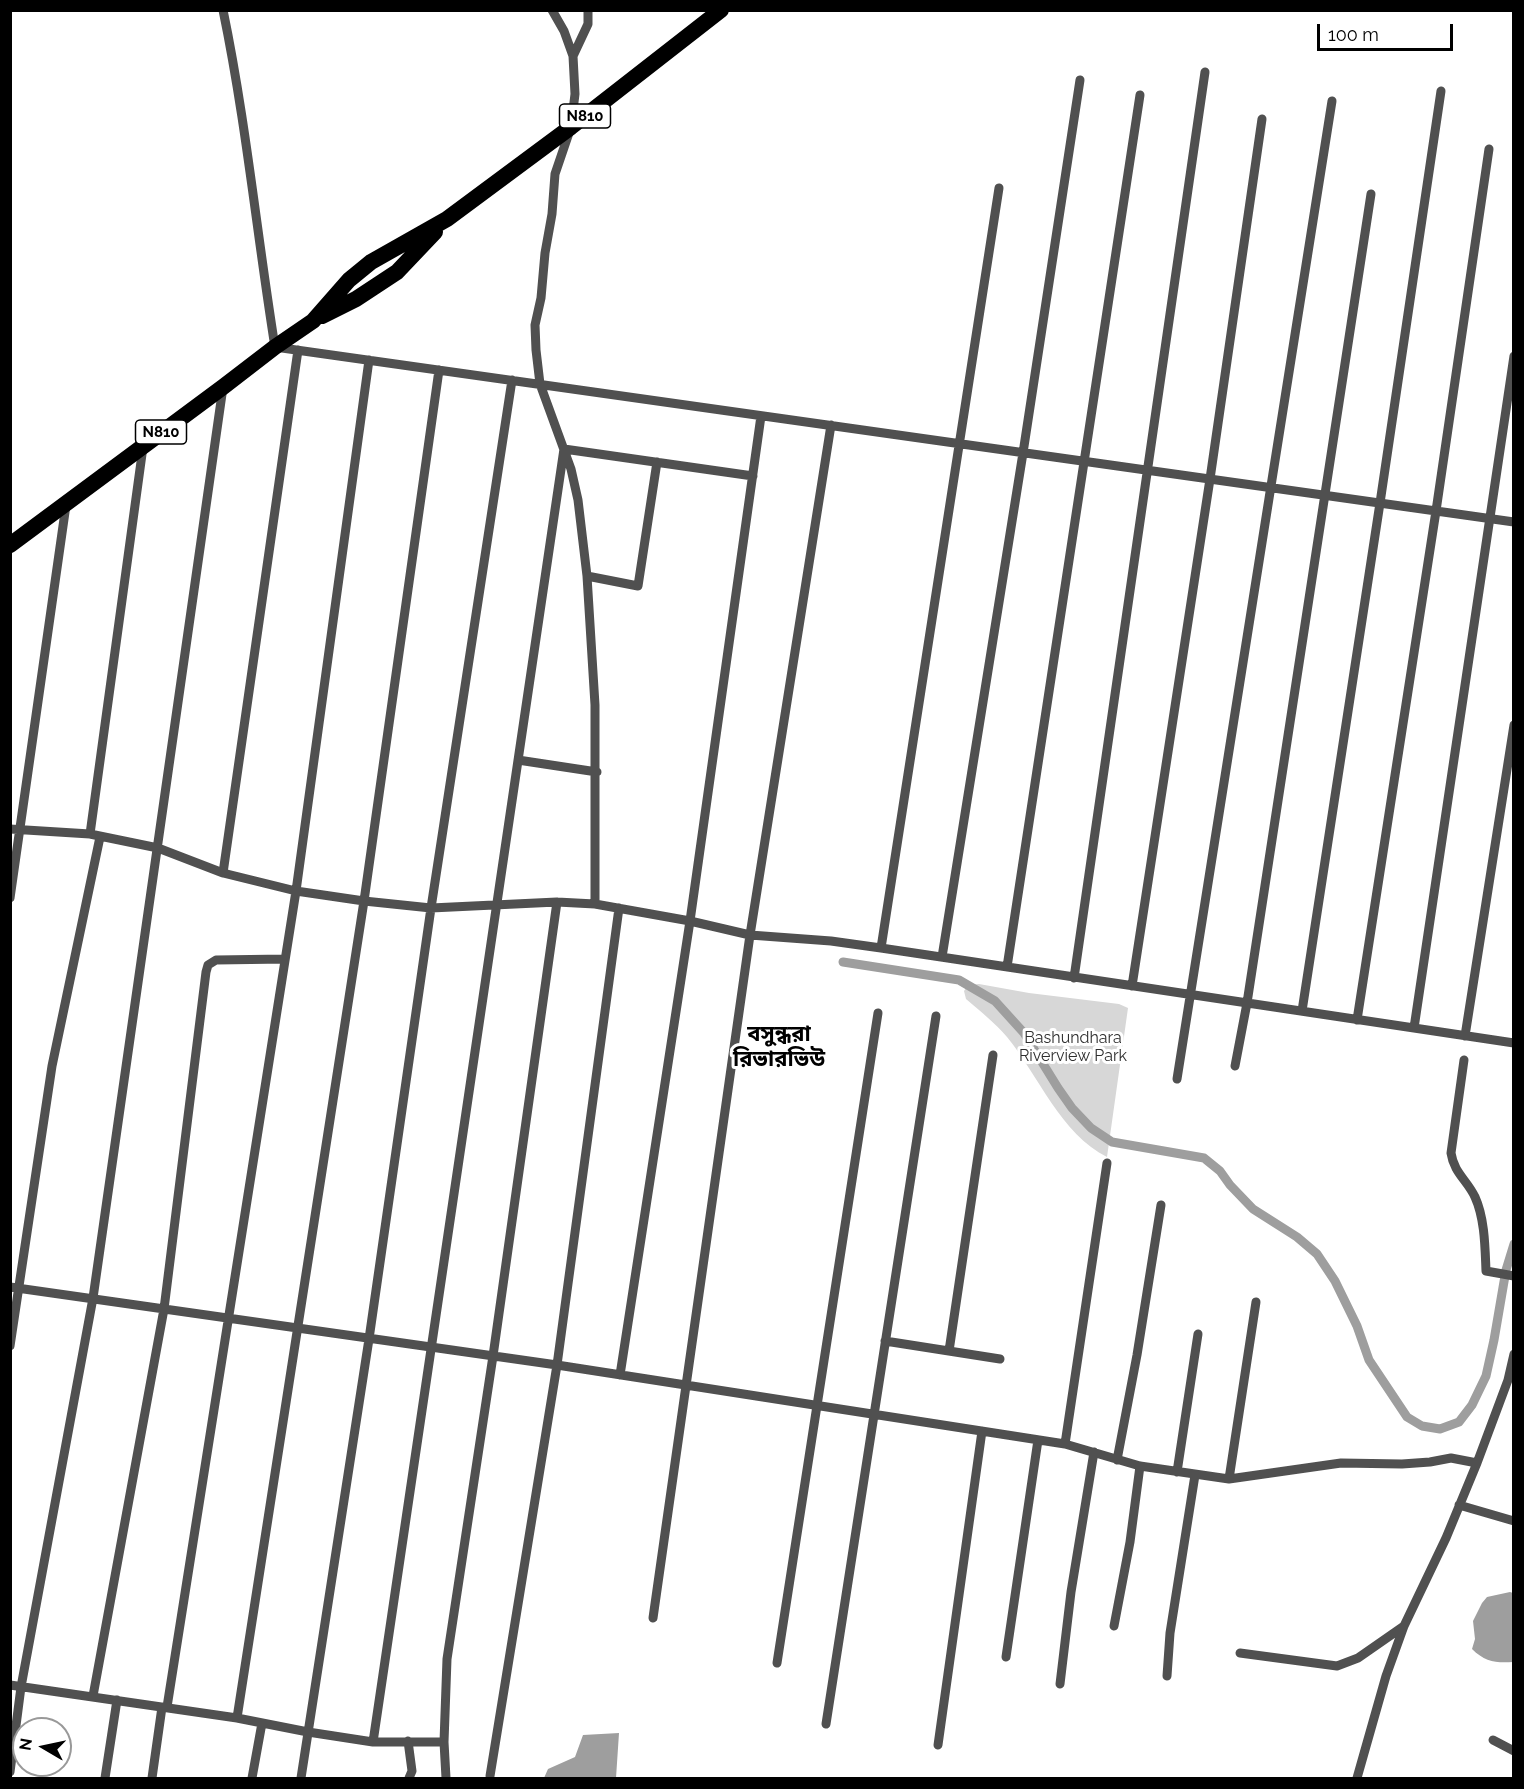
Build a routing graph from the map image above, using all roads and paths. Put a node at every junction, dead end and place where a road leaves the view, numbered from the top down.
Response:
1 (223, 10) edge
2 (552, 10) edge
3 (588, 10) edge
4 (722, 10) edge
5 (573, 56) junction
6 (1205, 72) dead end
7 (1080, 80) dead end
8 (1440, 91) dead end
9 (1140, 95) dead end
10 (1332, 101) dead end
11 (1262, 119) dead end
12 (571, 127) junction
13 (1489, 149) dead end
14 (999, 188) dead end
15 (1371, 194) dead end
16 (447, 219) junction
17 (314, 321) junction
18 (275, 347) junction
19 (298, 350) junction
20 (1514, 356) edge
21 (369, 360) junction
22 (440, 370) junction
23 (512, 380) junction
24 (540, 384) junction
25 (223, 387) junction
26 (761, 416) junction
27 (831, 426) junction
28 (144, 444) junction
29 (960, 444) junction
30 (564, 449) junction
31 (1023, 453) junction
32 (1084, 461) junction
33 (657, 462) junction
34 (1148, 470) junction
35 (753, 476) junction
36 (1210, 479) junction
37 (1270, 488) junction
38 (1325, 495) junction
39 (66, 503) junction
40 (1380, 503) junction
41 (1436, 511) junction
42 (1489, 519) junction
43 (1514, 522) edge
44 (10, 545) edge
45 (587, 576) junction
46 (1514, 725) edge
47 (518, 760) junction
48 (597, 772) junction
49 (15, 830) edge
50 (90, 834) junction
51 (100, 837) junction
52 (158, 848) junction
53 (223, 873) junction
54 (296, 891) junction
55 (10, 898) edge
56 (364, 902) junction
57 (557, 902) junction
58 (496, 904) junction
59 (595, 904) junction
60 (431, 908) junction
61 (619, 908) junction
62 (690, 921) junction
63 (750, 935) junction
64 (881, 948) junction
65 (942, 957) junction
66 (285, 959) junction
67 (1007, 967) junction
68 (1074, 978) junction
69 (1132, 986) junction
70 (1190, 995) junction
71 (1247, 1003) junction
72 (1302, 1011) junction
73 (878, 1013) dead end
74 (936, 1016) dead end
75 (1357, 1020) junction
76 (1414, 1028) junction
77 (1465, 1036) junction
78 (1514, 1043) edge
79 (993, 1055) dead end
80 (1464, 1060) dead end
81 (1235, 1066) dead end
82 (1177, 1079) dead end
83 (1107, 1162) dead end
84 (1161, 1205) dead end
85 (1514, 1276) edge
86 (15, 1287) edge
87 (93, 1298) junction
88 (1256, 1302) dead end
89 (164, 1309) junction
90 (230, 1318) junction
91 (298, 1328) junction
92 (1198, 1334) dead end
93 (369, 1339) junction
94 (885, 1341) junction
95 (10, 1346) edge
96 (432, 1347) junction
97 (949, 1351) junction
98 (1514, 1354) edge
99 (493, 1356) junction
100 (1000, 1359) dead end
101 (556, 1365) junction
102 (620, 1375) junction
103 (685, 1385) junction
104 (817, 1406) junction
105 (874, 1414) junction
106 (982, 1431) junction
107 (1038, 1440) junction
108 (1065, 1444) junction
109 (1094, 1452) junction
110 (1117, 1460) junction
111 (1477, 1463) junction
112 (1140, 1466) junction
113 (1177, 1472) junction
114 (1196, 1475) junction
115 (1229, 1479) junction
116 (1459, 1505) junction
117 (1514, 1521) edge
118 (653, 1618) dead end
119 (1114, 1626) dead end
120 (1404, 1626) junction
121 (1240, 1653) dead end
122 (1006, 1657) dead end
123 (777, 1663) dead end
124 (1167, 1676) dead end
125 (1060, 1684) dead end
126 (10, 1685) edge
127 (21, 1687) junction
128 (93, 1696) junction
129 (117, 1700) junction
130 (165, 1707) junction
131 (237, 1718) junction
132 (262, 1723) junction
133 (825, 1724) dead end
134 (308, 1732) junction
135 (1493, 1740) dead end
136 (408, 1741) junction
137 (373, 1742) junction
138 (444, 1742) junction
139 (938, 1745) dead end
140 (1514, 1751) edge
141 (10, 1772) edge
142 (490, 1776) dead end
143 (105, 1779) edge
144 (152, 1779) edge
145 (252, 1779) edge
146 (301, 1779) edge
147 (410, 1779) edge
148 (446, 1779) edge
149 (1357, 1779) edge

1 - 18 street
2 - 5 street
3 - 5 street
4 - 12 highway, N810
5 - 12 street
6 - 34 street
7 - 31 street
8 - 40 street
9 - 32 street
10 - 37 street
11 - 36 street
12 - 16 highway, N810
12 - 24 street
13 - 41 street
14 - 29 street
15 - 38 street
16 - 17 highway, N810
16 - 17 highway, N810
17 - 18 highway, N810
18 - 19 street
18 - 25 highway, N810
19 - 21 street
19 - 53 street
20 - 42 street
21 - 22 street
21 - 54 street
22 - 23 street
22 - 56 street
23 - 24 street
23 - 60 street
24 - 26 street
24 - 30 street
25 - 28 highway, N810
25 - 52 street
26 - 27 street
26 - 35 street
27 - 29 street
27 - 63 street
28 - 39 highway, N810
28 - 50 street
29 - 31 street
29 - 64 street
30 - 33 street
30 - 45 street
30 - 47 street
31 - 32 street
31 - 65 street
32 - 34 street
32 - 67 street
33 - 35 street
33 - 45 street
34 - 36 street
34 - 68 street
35 - 62 street
36 - 37 street
36 - 69 street
37 - 38 street
37 - 70 street
38 - 40 street
38 - 71 street
39 - 44 highway, N810
39 - 49 street
40 - 41 street
40 - 72 street
41 - 42 street
41 - 75 street
42 - 43 street
42 - 76 street
45 - 48 street
46 - 77 street
47 - 48 street
47 - 58 street
48 - 59 street
49 - 50 street
49 - 55 street
50 - 51 street
51 - 52 street
51 - 86 street
52 - 53 street
52 - 87 street
53 - 54 street
54 - 56 street
54 - 66 street
56 - 60 street
56 - 91 street
57 - 58 street
57 - 59 street
57 - 99 street
58 - 60 street
58 - 96 street
59 - 61 street
60 - 93 street
61 - 62 street
61 - 101 street
62 - 63 street
62 - 102 street
63 - 64 street
63 - 103 street
64 - 65 street
65 - 67 street
66 - 89 street
66 - 90 street
67 - 68 street
68 - 69 street
69 - 70 street
70 - 71 street
70 - 82 street
71 - 72 street
71 - 81 street
72 - 75 street
73 - 104 street
74 - 94 street
75 - 76 street
76 - 77 street
77 - 78 street
79 - 97 street
80 - 85 street
83 - 108 street
84 - 110 street
86 - 87 street
86 - 95 street
87 - 89 street
87 - 127 street
88 - 115 street
89 - 90 street
89 - 128 street
90 - 91 street
90 - 130 street
91 - 93 street
91 - 131 street
92 - 113 street
93 - 96 street
93 - 134 street
94 - 97 street
94 - 105 street
96 - 99 street
96 - 137 street
97 - 100 street
98 - 111 street
99 - 101 street
99 - 138 street
101 - 102 street
101 - 142 street
102 - 103 street
103 - 104 street
103 - 118 street
104 - 105 street
104 - 123 street
105 - 106 street
105 - 133 street
106 - 107 street
106 - 139 street
107 - 108 street
107 - 122 street
108 - 109 street
109 - 110 street
109 - 125 street
110 - 112 street
111 - 115 street
111 - 116 street
112 - 113 street
112 - 119 street
113 - 114 street
114 - 115 street
114 - 124 street
116 - 117 street
116 - 120 street
120 - 121 street
120 - 149 street
126 - 127 street
127 - 128 street
127 - 141 street
128 - 129 street
129 - 130 street
129 - 143 street
130 - 131 street
130 - 144 street
131 - 132 street
132 - 134 street
132 - 145 street
134 - 137 street
134 - 146 street
135 - 140 street
136 - 137 street
136 - 138 street
136 - 147 street
138 - 148 street

